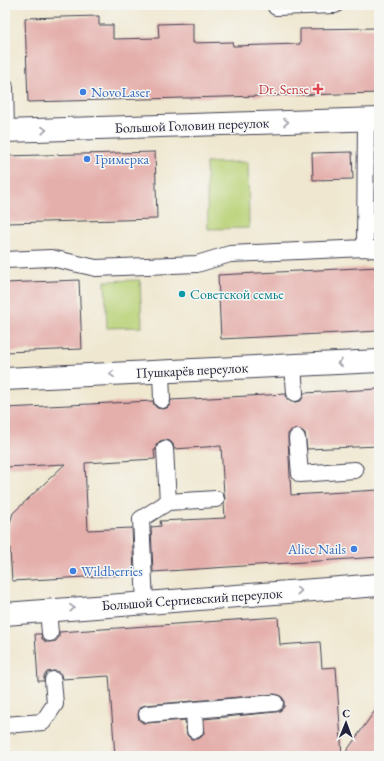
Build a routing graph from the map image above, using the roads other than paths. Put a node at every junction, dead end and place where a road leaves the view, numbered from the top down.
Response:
1 (335, 5) edge
2 (276, 7) dead end
3 (5, 87) edge
4 (372, 119) edge
5 (6, 131) edge
6 (372, 249) edge
7 (5, 260) edge
8 (379, 361) edge
9 (293, 366) junction
10 (161, 372) junction
11 (5, 380) edge
12 (295, 394) dead end
13 (162, 400) dead end
14 (298, 438) dead end
15 (165, 449) dead end
16 (355, 470) dead end
17 (216, 499) dead end
18 (168, 502) junction
19 (379, 585) edge
20 (145, 603) junction
21 (48, 610) junction
22 (5, 614) edge
23 (50, 633) dead end
24 (53, 680) dead end
25 (276, 703) dead end
26 (194, 710) junction
27 (147, 714) dead end
28 (5, 725) edge
29 (195, 730) dead end

1 - 2 lane
3 - 5 lane
5 -> 4 street, Большой Головин переулок
4 - 6 lane
6 - 7 lane
8 -> 9 street, Пушкарёв переулок
9 - 10 street, Пушкарёв переулок
9 - 12 lane
10 -> 11 street, Пушкарёв переулок
10 - 13 lane
14 - 16 lane
15 - 18 lane
17 - 18 lane
18 - 20 lane
20 -> 19 street, Большой Сергиевский переулок
21 -> 20 street, Большой Сергиевский переулок
21 - 22 street, Большой Сергиевский переулок
21 - 23 lane
24 - 28 lane
25 - 26 lane
26 - 27 lane
26 - 29 lane

